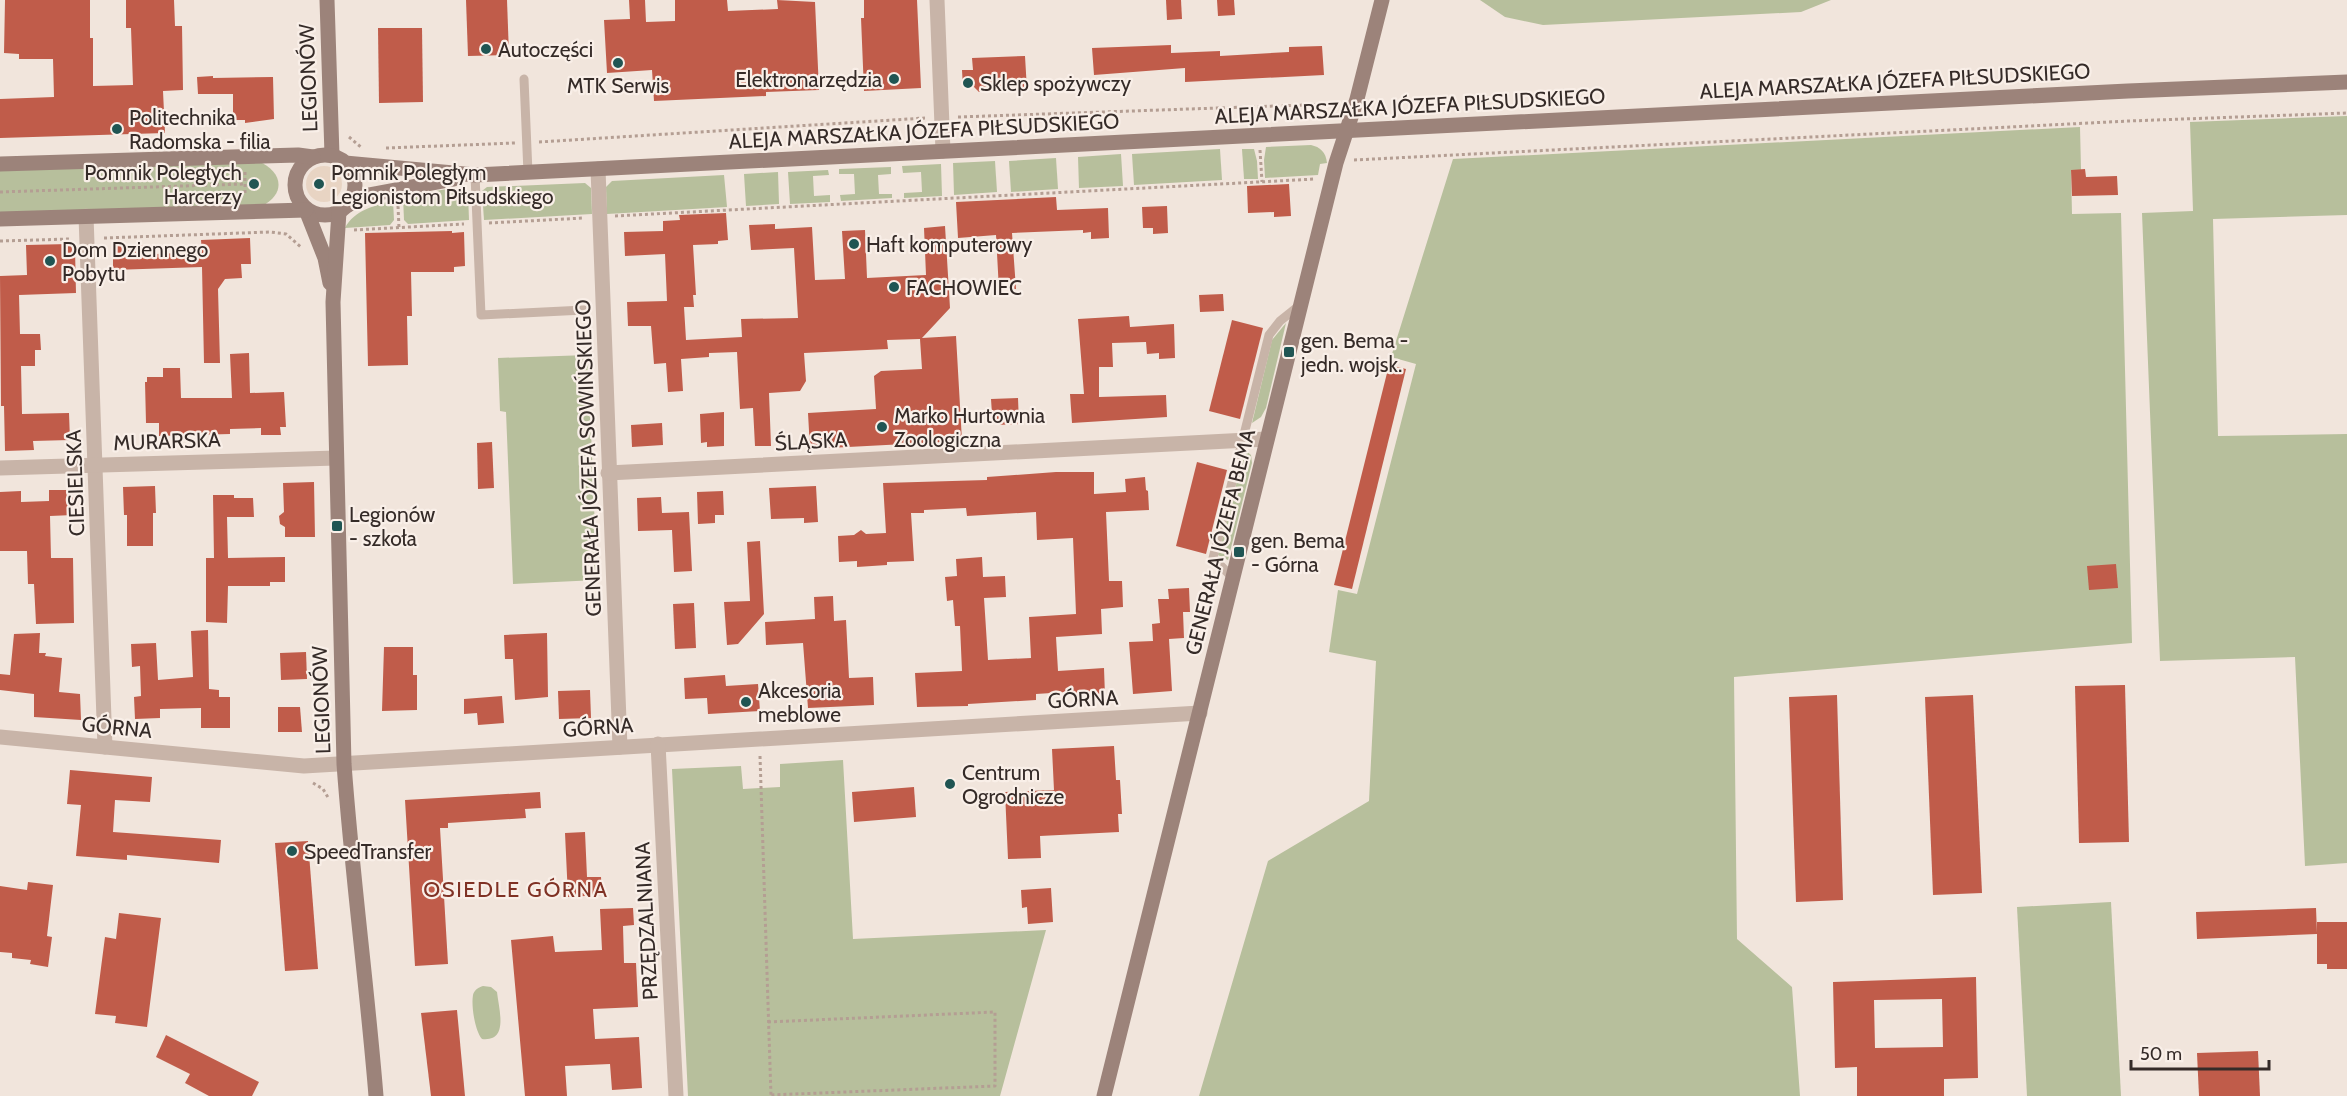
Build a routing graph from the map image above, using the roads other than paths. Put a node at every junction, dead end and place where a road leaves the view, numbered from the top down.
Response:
1 (327, 0) edge
2 (937, 0) edge
3 (1382, 0) edge
4 (524, 79) dead end
5 (2347, 82) edge
6 (1346, 130) junction
7 (944, 151) junction
8 (313, 157) junction
9 (339, 159) junction
10 (0, 164) edge
11 (598, 169) junction
12 (528, 172) junction
13 (475, 175) junction
14 (344, 208) junction
15 (306, 210) junction
16 (86, 216) junction
17 (0, 219) edge
18 (333, 302) junction
19 (1300, 305) junction
20 (584, 310) dead end
21 (1267, 439) junction
22 (1243, 440) junction
23 (336, 458) junction
24 (95, 464) junction
25 (0, 468) edge
26 (608, 473) junction
27 (1233, 578) junction
28 (1200, 713) junction
29 (0, 737) edge
30 (658, 744) junction
31 (105, 747) junction
32 (620, 747) junction
33 (344, 764) junction
34 (376, 1096) edge
35 (676, 1096) edge
36 (1104, 1096) edge

1 - 9 street, LEGIONÓW
2 - 7 street
3 - 6 street, GENERAŁA JÓZEFA BEMA
4 - 12 lane
5 - 6 street, ALEJA MARSZAŁKA JÓZEFA PIŁSUDSKIEGO
6 - 7 street, ALEJA MARSZAŁKA JÓZEFA PIŁSUDSKIEGO
6 - 19 street, GENERAŁA JÓZEFA BEMA
7 - 11 street, ALEJA MARSZAŁKA JÓZEFA PIŁSUDSKIEGO
8 - 9 street
8 - 10 street
8 - 15 street
9 - 13 street, ALEJA MARSZAŁKA JÓZEFA PIŁSUDSKIEGO
9 - 14 street
11 - 12 street, ALEJA MARSZAŁKA JÓZEFA PIŁSUDSKIEGO
11 - 26 street, GENERAŁA JÓZEFA SOWIŃSKIEGO
12 - 13 street, ALEJA MARSZAŁKA JÓZEFA PIŁSUDSKIEGO
13 - 14 street, ALEJA MARSZAŁKA JÓZEFA PIŁSUDSKIEGO
13 - 20 lane
14 - 15 street
14 - 18 street, LEGIONÓW
15 - 16 street
15 - 18 street, LEGIONÓW
16 - 17 street
16 - 24 street, CIESIELSKA
18 - 23 street, LEGIONÓW
19 - 21 street, GENERAŁA JÓZEFA BEMA
19 - 22 lane
21 - 22 street, ŚLĄSKA
21 - 27 street, GENERAŁA JÓZEFA BEMA
22 - 26 street, ŚLĄSKA
22 - 27 lane
23 - 24 street, MURARSKA
23 - 33 street, LEGIONÓW
24 - 25 street, MURARSKA
24 - 31 street, CIESIELSKA
26 - 32 street, GENERAŁA JÓZEFA SOWIŃSKIEGO
27 - 28 street, GENERAŁA JÓZEFA BEMA
28 - 30 street, GÓRNA
28 - 36 street, GENERAŁA JÓZEFA BEMA
29 - 31 street, GÓRNA
30 - 32 street, GÓRNA
30 - 35 street, PRZĘDZALNIANA
31 - 33 street, GÓRNA
32 - 33 street, GÓRNA
33 - 34 street, LEGIONÓW

